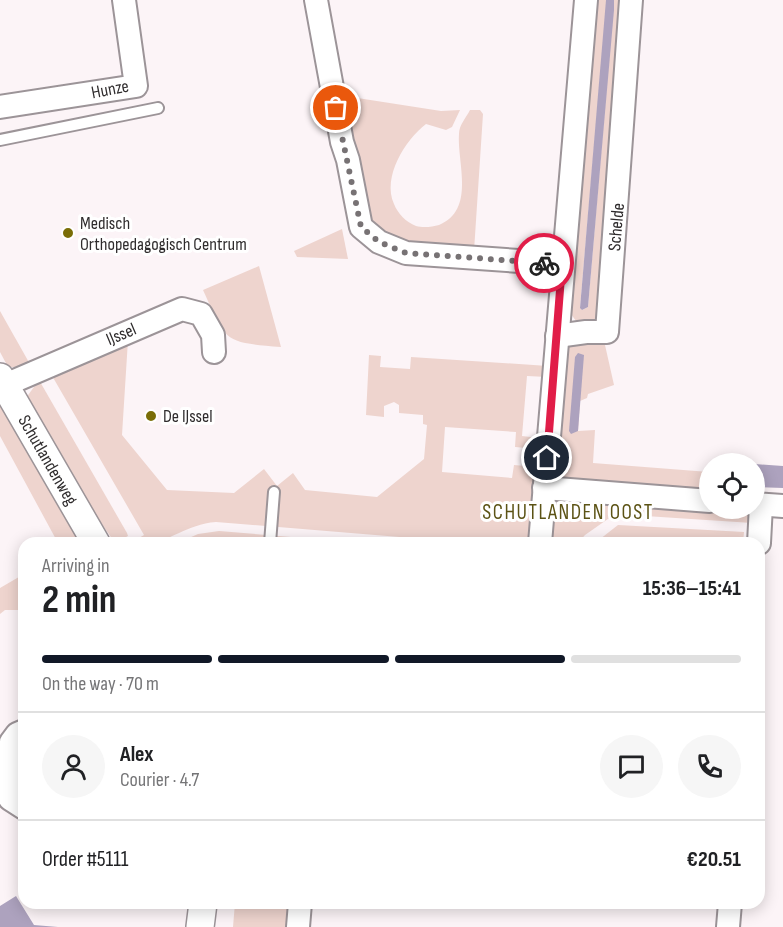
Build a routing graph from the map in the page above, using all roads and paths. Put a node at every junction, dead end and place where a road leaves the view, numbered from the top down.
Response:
1 (124, 0) edge
2 (316, 0) edge
3 (586, 0) edge
4 (631, 0) edge
5 (0, 107) edge
6 (158, 108) dead end
7 (0, 140) edge
8 (562, 264) junction
9 (557, 336) junction
10 (214, 352) dead end
11 (2, 381) edge
12 (544, 488) junction
13 (274, 492) dead end
14 (699, 500) edge
15 (766, 505) edge
16 (93, 537) edge
17 (270, 537) edge
18 (540, 537) edge
19 (760, 537) edge
20 (18, 734) edge
21 (18, 804) edge
22 (202, 909) edge
23 (300, 909) edge
24 (730, 909) edge
25 (201, 927) edge
26 (298, 927) edge
27 (728, 927) edge

1 - 5 street, Hunze
2 - 8 street
3 - 8 street
4 - 9 street, Schelde
6 - 7 lane
8 - 9 street
9 - 12 street
10 - 11 street, IJssel
11 - 16 street, Schutlandenweg
12 - 14 street
12 - 18 street
13 - 17 lane
15 - 19 street
20 - 21 street
22 - 25 street
23 - 26 street
24 - 27 street

